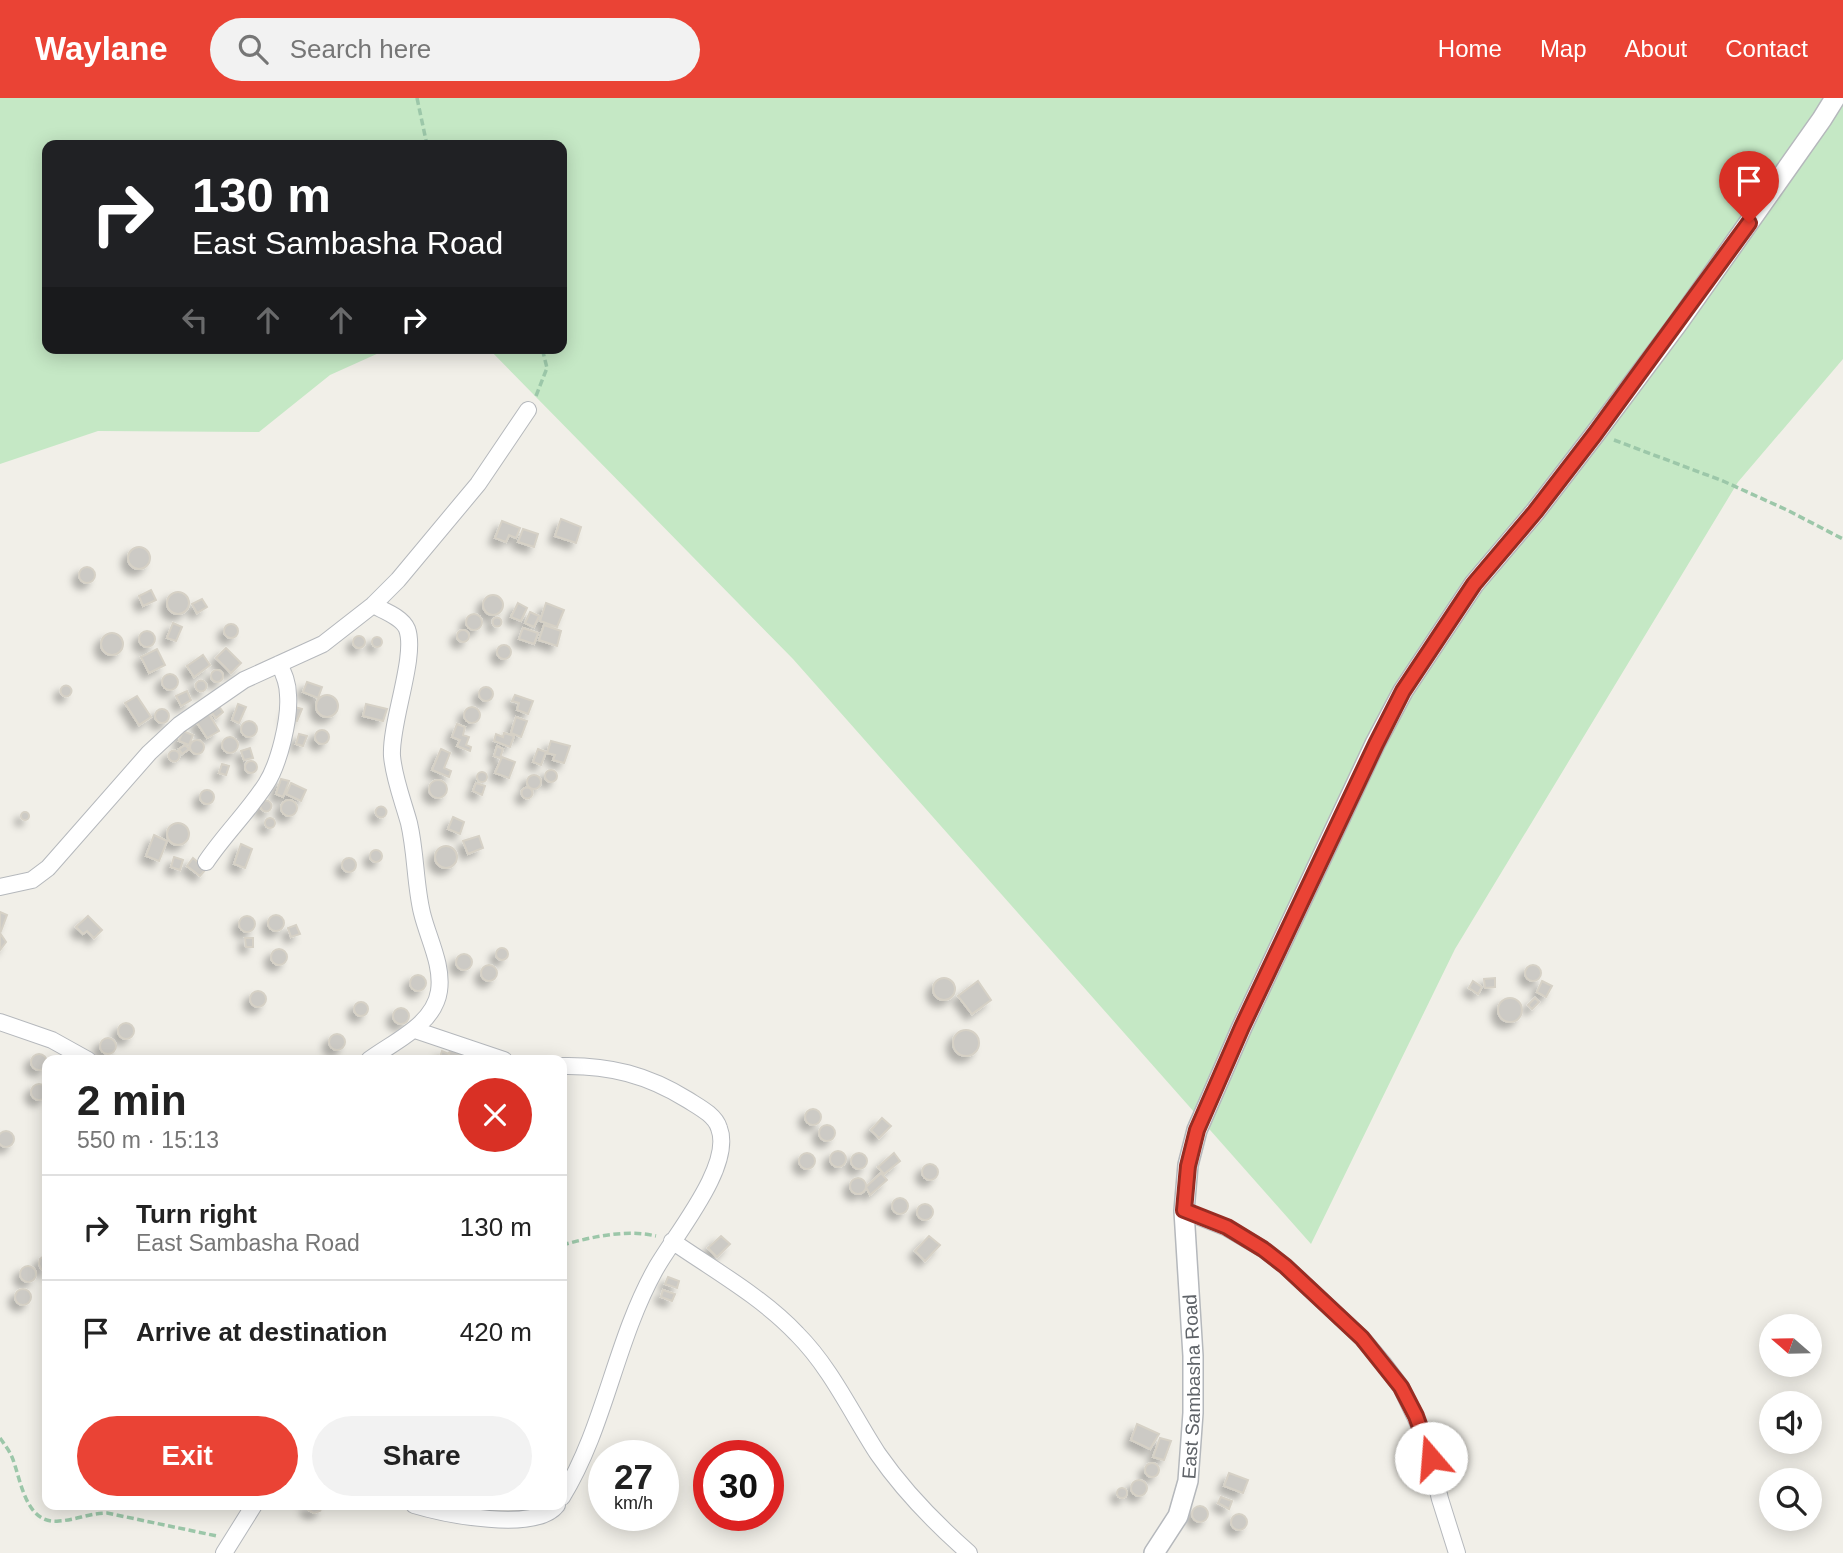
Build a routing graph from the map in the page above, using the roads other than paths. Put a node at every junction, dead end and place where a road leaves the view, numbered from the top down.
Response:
1 (1835, 98) edge
2 (528, 410) road end
3 (373, 605) junction
4 (279, 664) junction
5 (206, 862) dead end
6 (0, 887) edge
7 (0, 1022) edge
8 (415, 1030) junction
9 (79, 1055) edge
10 (375, 1055) edge
11 (489, 1055) edge
12 (567, 1066) edge
13 (1184, 1210) junction
14 (672, 1241) junction
15 (567, 1488) edge
16 (251, 1510) edge
17 (432, 1510) edge
18 (551, 1510) edge
19 (228, 1546) edge
20 (969, 1553) edge
21 (1154, 1553) edge
22 (1457, 1553) edge

1 - 13 street, East Sambasha Road
2 - 3 street
3 - 4 street
3 - 8 street
4 - 5 street
4 - 6 street
7 - 9 street
8 - 10 street
8 - 11 street
12 - 14 street
13 - 21 street, East Sambasha Road
13 - 22 street
14 - 15 street
14 - 20 street
16 - 19 street
17 - 18 street

